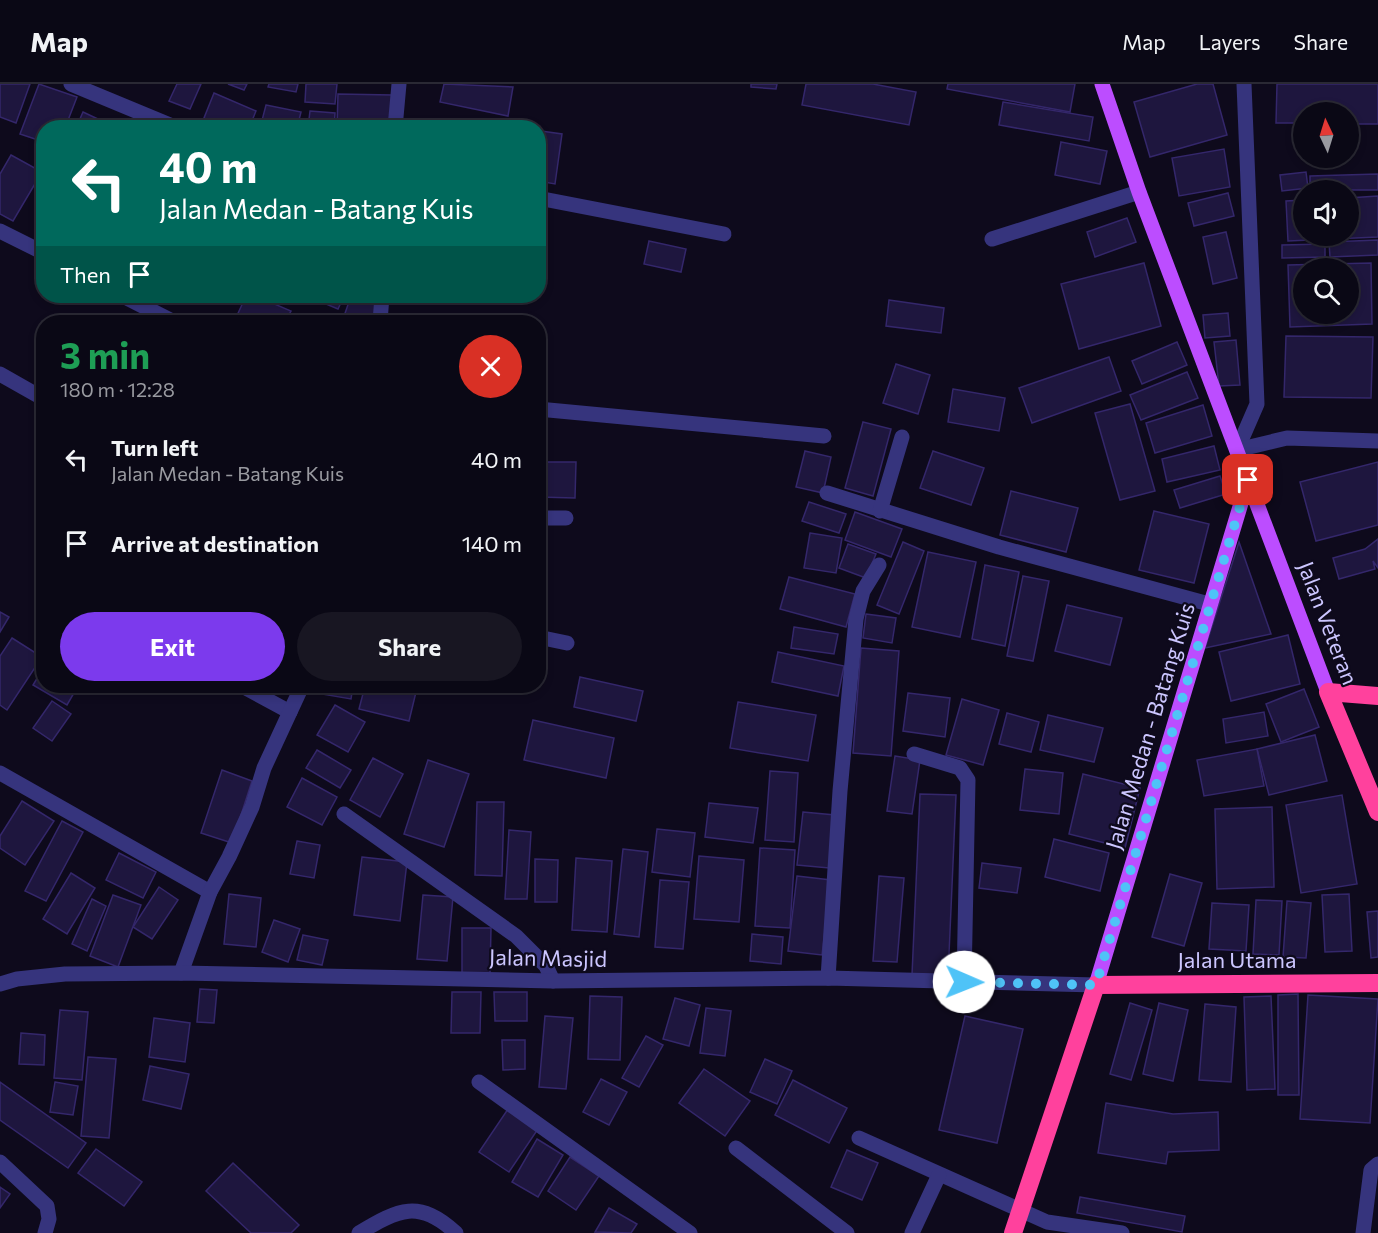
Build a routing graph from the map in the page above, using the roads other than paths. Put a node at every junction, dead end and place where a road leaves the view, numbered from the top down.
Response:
1 (71, 84) edge
2 (399, 84) edge
3 (1102, 84) edge
4 (1244, 84) edge
5 (158, 120) edge
6 (396, 120) edge
7 (1139, 192) junction
8 (546, 200) edge
9 (0, 231) edge
10 (724, 234) dead end
11 (992, 239) dead end
12 (36, 249) edge
13 (137, 303) edge
14 (160, 315) edge
15 (0, 374) edge
16 (36, 394) edge
17 (546, 410) edge
18 (824, 436) dead end
19 (902, 437) dead end
20 (1378, 441) edge
21 (1237, 450) junction
22 (1248, 480) junction
23 (827, 493) dead end
24 (880, 511) junction
25 (546, 518) edge
26 (566, 518) dead end
27 (879, 565) dead end
28 (1209, 604) junction
29 (546, 639) edge
30 (567, 643) dead end
31 (1328, 692) junction
32 (255, 693) edge
33 (299, 693) edge
34 (1378, 696) edge
35 (290, 712) junction
36 (914, 754) dead end
37 (0, 773) edge
38 (1378, 812) edge
39 (345, 814) dead end
40 (210, 892) junction
41 (182, 973) junction
42 (828, 978) junction
43 (553, 981) junction
44 (964, 982) junction
45 (1378, 983) edge
46 (0, 984) edge
47 (1096, 985) junction
48 (479, 1082) dead end
49 (859, 1138) dead end
50 (736, 1148) dead end
51 (0, 1162) edge
52 (1378, 1164) edge
53 (939, 1175) junction
54 (1021, 1212) junction
55 (45, 1233) edge
56 (359, 1233) edge
57 (456, 1233) edge
58 (690, 1233) edge
59 (847, 1233) edge
60 (912, 1233) edge
61 (1013, 1233) edge
62 (1122, 1233) edge
63 (1363, 1233) edge

1 - 5 street
2 - 6 street
3 - 7 main road, Jalan Veteran
4 - 21 street
7 - 11 street
7 - 21 main road, Jalan Veteran
8 - 10 street
9 - 12 street
13 - 14 street
15 - 16 street
17 - 18 street
19 - 24 street
20 - 21 street
21 - 22 main road, Jalan Veteran
22 - 28 main road, Jalan Medan - Batang Kuis
22 - 31 main road, Jalan Veteran
23 - 24 street
24 - 28 street
25 - 26 street
27 - 42 street
28 - 47 main road, Jalan Medan - Batang Kuis
29 - 30 street
31 - 34 highway
31 - 38 highway, Jalan Veteran
32 - 35 street
33 - 35 street
35 - 40 street
36 - 44 street
37 - 40 street
39 - 43 street
40 - 41 street
41 - 43 street, Jalan Masjid
41 - 46 street, Jalan Masjid
42 - 43 street, Jalan Masjid
42 - 44 street, Jalan Masjid
44 - 47 street, Jalan Masjid
45 - 47 highway, Jalan Utama
47 - 54 highway
48 - 58 street
49 - 53 street
50 - 59 street
51 - 55 street
52 - 63 street
53 - 54 street
53 - 60 street
54 - 61 highway
54 - 62 street
56 - 57 street

